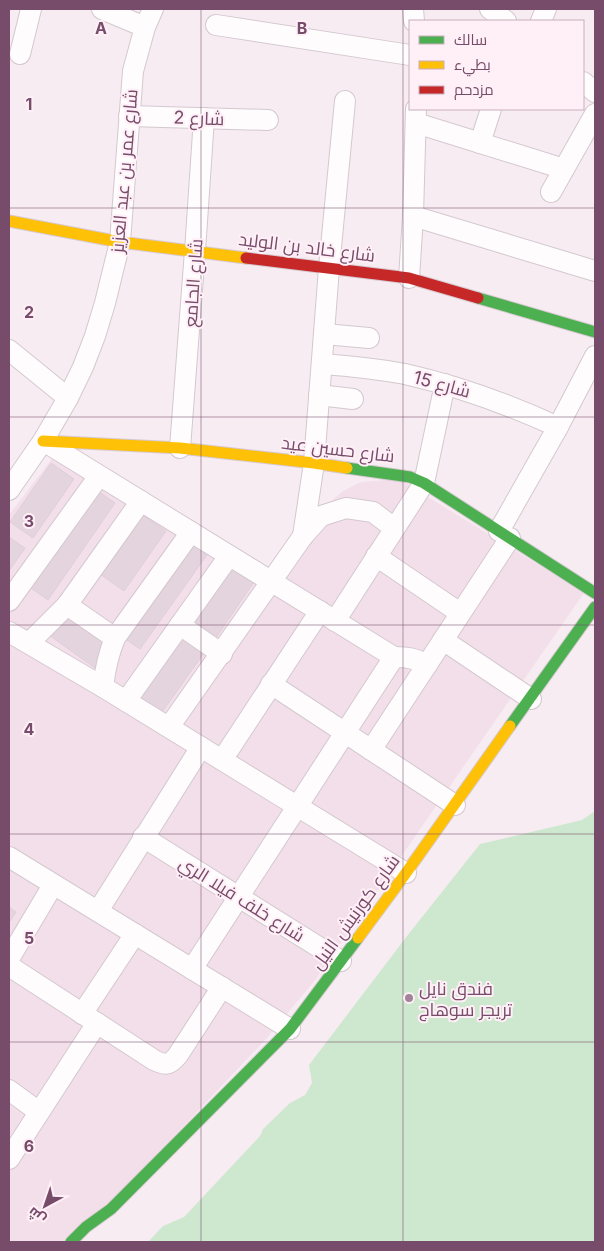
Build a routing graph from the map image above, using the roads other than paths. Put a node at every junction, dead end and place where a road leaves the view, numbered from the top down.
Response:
1 (31, 9) edge
2 (102, 9) edge
3 (153, 9) edge
4 (490, 9) edge
5 (505, 20) edge
6 (216, 25) dead end
7 (145, 27) junction
8 (20, 54) dead end
9 (409, 55) edge
10 (584, 83) edge
11 (595, 92) edge
12 (345, 101) dead end
13 (491, 110) edge
14 (592, 114) edge
15 (129, 116) junction
16 (416, 116) edge
17 (204, 118) junction
18 (268, 120) dead end
19 (480, 143) junction
20 (564, 169) junction
21 (551, 192) dead end
22 (413, 216) junction
23 (9, 221) edge
24 (120, 242) junction
25 (196, 251) junction
26 (329, 268) junction
27 (595, 270) edge
28 (409, 278) junction
29 (595, 332) edge
30 (324, 334) junction
31 (369, 338) dead end
32 (9, 350) edge
33 (595, 356) edge
34 (322, 364) junction
35 (445, 384) junction
36 (319, 395) junction
37 (68, 398) junction
38 (352, 399) dead end
39 (558, 427) junction
40 (44, 441) junction
41 (180, 448) junction
42 (314, 463) junction
43 (99, 476) junction
44 (424, 483) junction
45 (9, 490) edge
46 (142, 501) junction
47 (394, 528) junction
48 (191, 532) junction
49 (504, 535) junction
50 (303, 536) junction
51 (229, 556) junction
52 (376, 556) junction
53 (272, 582) junction
54 (595, 593) edge
55 (9, 601) edge
56 (67, 605) junction
57 (595, 607) edge
58 (460, 613) junction
59 (327, 616) junction
60 (180, 625) junction
61 (9, 632) edge
62 (115, 638) junction
63 (443, 640) junction
64 (29, 643) junction
65 (222, 654) junction
66 (394, 657) junction
67 (426, 665) junction
68 (271, 684) junction
69 (103, 687) junction
70 (531, 699) junction
71 (126, 701) junction
72 (169, 727) junction
73 (345, 732) junction
74 (200, 747) junction
75 (371, 750) junction
76 (222, 760) junction
77 (455, 805) junction
78 (297, 806) junction
79 (143, 837) junction
80 (9, 857) edge
81 (406, 873) junction
82 (53, 885) junction
83 (239, 897) junction
84 (98, 911) junction
85 (135, 934) junction
86 (9, 959) edge
87 (341, 961) junction
88 (9, 966) edge
89 (192, 969) junction
90 (222, 987) junction
91 (90, 1019) junction
92 (290, 1029) junction
93 (9, 1090) edge
94 (40, 1112) junction
95 (9, 1159) edge
96 (111, 1209) junction
97 (94, 1235) dead end
98 (71, 1242) edge

1 - 8 street
2 - 7 street
3 - 7 street, شارع عمر بن عبد العزيز
4 - 5 street
6 - 9 street
7 - 15 street, شارع عمر بن عبد العزيز
10 - 11 street
12 - 26 street
13 - 19 street
14 - 20 street
15 - 17 street, شارع 2
15 - 24 street, شارع عمر بن عبد العزيز
16 - 19 street
16 - 22 street
17 - 18 street, شارع 2
17 - 25 street, شارع الجامع
19 - 20 street
20 - 21 street
22 - 27 street
22 - 28 street
23 - 24 street, شارع خالد بن الوليد
24 - 25 street, شارع خالد بن الوليد
24 - 37 street, شارع عمر بن عبد العزيز
25 - 26 street, شارع خالد بن الوليد
25 - 41 street, شارع الجامع
26 - 28 street, شارع خالد بن الوليد
26 - 30 street
28 - 29 street, شارع خالد بن الوليد
30 - 31 street
30 - 34 street
32 - 37 street
33 - 39 street
34 - 35 street, شارع 15
34 - 36 street
35 - 39 street, شارع 15
35 - 44 street
36 - 38 street
36 - 42 street
37 - 40 street, شارع عمر بن عبد العزيز
39 - 49 street
40 - 41 street, شارع حسين عيد
40 - 43 street
40 - 45 street, شارع عمر بن عبد العزيز
41 - 42 street, شارع حسين عيد
42 - 44 street, شارع حسين عيد
42 - 50 street
43 - 46 street
43 - 55 street
44 - 47 street
44 - 49 street, شارع حسين عيد
46 - 48 street
46 - 56 street
47 - 50 street
47 - 52 street
48 - 51 street
48 - 62 street
49 - 54 street, شارع حسين عيد
49 - 58 street
50 - 53 street
51 - 53 street
51 - 60 street
52 - 58 street
52 - 59 street
53 - 59 street
53 - 65 street
56 - 62 street
56 - 64 street
57 - 70 street, شارع كورنيش النيل
58 - 63 street
59 - 66 street
59 - 68 street
60 - 65 street
60 - 71 street
61 - 64 street
62 - 69 street
63 - 67 street
63 - 70 street
64 - 69 street
65 - 72 street
66 - 67 street
66 - 73 street
67 - 75 street
68 - 73 street
68 - 76 street
69 - 71 street
70 - 77 street, شارع كورنيش النيل
71 - 72 street
72 - 74 street
73 - 75 street
73 - 78 street
74 - 76 street
74 - 79 street
75 - 77 street
76 - 78 street
77 - 81 street, شارع كورنيش النيل
78 - 81 street
78 - 83 street
79 - 83 street, شارع خلف فيلا الري
79 - 84 street
80 - 82 street
81 - 87 street, شارع كورنيش النيل
82 - 84 street
82 - 86 street
83 - 87 street, شارع خلف فيلا الري
83 - 89 street
84 - 85 street
85 - 89 street
85 - 91 street
87 - 92 street, شارع كورنيش النيل
88 - 91 street
89 - 90 street
90 - 91 street
90 - 92 street
91 - 94 street
92 - 96 street, شارع كورنيش النيل
93 - 94 street
94 - 95 street
96 - 97 street, شارع كورنيش النيل
96 - 98 street, شارع كورنيش النيل

